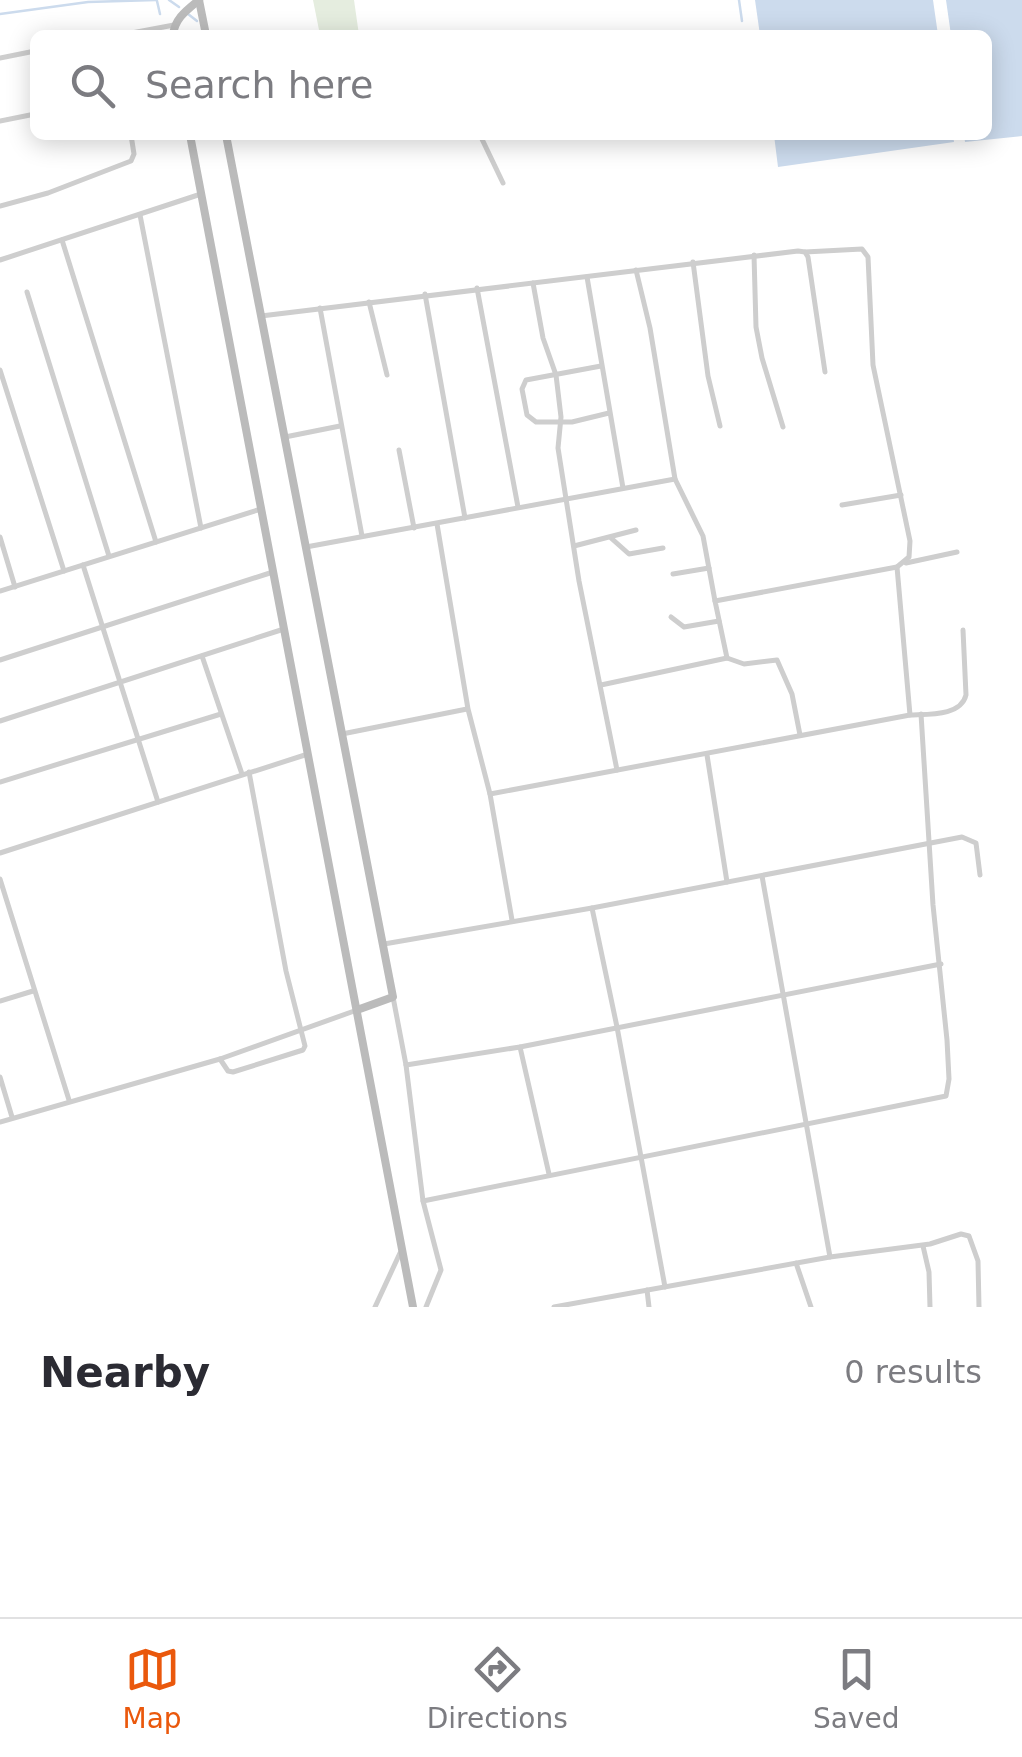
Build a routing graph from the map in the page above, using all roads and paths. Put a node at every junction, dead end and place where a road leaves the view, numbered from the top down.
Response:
1 (199, 0) edge
2 (174, 30) edge
3 (205, 30) edge
4 (30, 52) edge
5 (0, 58) edge
6 (30, 115) edge
7 (0, 121) edge
8 (132, 140) edge
9 (191, 140) edge
10 (227, 140) edge
11 (482, 140) edge
12 (502, 183) dead end
13 (201, 194) junction
14 (0, 206) edge
15 (140, 215) junction
16 (62, 240) junction
17 (804, 252) junction
18 (754, 256) junction
19 (0, 260) edge
20 (693, 262) junction
21 (636, 270) junction
22 (587, 276) junction
23 (533, 282) junction
24 (477, 288) junction
25 (28, 292) dead end
26 (426, 294) junction
27 (369, 302) junction
28 (320, 308) junction
29 (261, 316) junction
30 (601, 366) junction
31 (0, 370) edge
32 (824, 372) dead end
33 (387, 374) dead end
34 (556, 374) junction
35 (609, 413) junction
36 (561, 423) junction
37 (340, 426) junction
38 (720, 426) dead end
39 (783, 427) dead end
40 (285, 436) junction
41 (399, 450) dead end
42 (676, 479) junction
43 (623, 488) junction
44 (901, 494) junction
45 (568, 499) junction
46 (842, 505) dead end
47 (518, 508) junction
48 (262, 509) junction
49 (465, 518) junction
50 (437, 524) junction
51 (200, 528) junction
52 (414, 528) junction
53 (636, 530) dead end
54 (362, 536) junction
55 (0, 537) edge
56 (611, 538) junction
57 (156, 542) junction
58 (306, 546) junction
59 (574, 546) junction
60 (663, 548) dead end
61 (957, 552) dead end
62 (109, 556) junction
63 (84, 565) junction
64 (900, 565) junction
65 (710, 568) junction
66 (64, 571) junction
67 (274, 572) junction
68 (673, 574) dead end
69 (15, 587) junction
70 (0, 591) edge
71 (716, 601) junction
72 (671, 617) dead end
73 (719, 621) junction
74 (103, 626) junction
75 (284, 630) junction
76 (963, 630) dead end
77 (202, 656) junction
78 (727, 658) junction
79 (0, 660) edge
80 (119, 682) junction
81 (601, 685) junction
82 (468, 709) junction
83 (221, 714) junction
84 (921, 714) junction
85 (910, 715) junction
86 (0, 722) edge
87 (342, 734) junction
88 (800, 735) junction
89 (137, 738) junction
90 (308, 754) junction
91 (706, 755) junction
92 (617, 770) junction
93 (245, 773) junction
94 (0, 782) edge
95 (490, 794) junction
96 (158, 802) junction
97 (929, 842) junction
98 (0, 854) edge
99 (980, 874) dead end
100 (762, 875) junction
101 (0, 878) edge
102 (727, 882) junction
103 (592, 908) junction
104 (512, 920) junction
105 (384, 944) junction
106 (940, 964) junction
107 (33, 991) junction
108 (782, 996) junction
109 (393, 997) junction
110 (0, 1001) edge
111 (357, 1010) junction
112 (617, 1027) junction
113 (301, 1030) junction
114 (520, 1047) junction
115 (220, 1059) junction
116 (406, 1065) junction
117 (0, 1077) edge
118 (69, 1102) junction
119 (12, 1118) junction
120 (0, 1122) edge
121 (806, 1124) junction
122 (641, 1156) junction
123 (549, 1174) junction
124 (423, 1201) junction
125 (923, 1244) junction
126 (402, 1250) junction
127 (830, 1257) junction
128 (796, 1263) junction
129 (665, 1287) junction
130 (647, 1290) junction
131 (587, 1304) edge
132 (375, 1307) edge
133 (413, 1307) edge
134 (426, 1307) edge
135 (554, 1307) edge
136 (649, 1307) edge
137 (810, 1307) edge
138 (930, 1307) edge
139 (979, 1307) edge

1 - 2 main road
1 - 3 main road
4 - 5 street
6 - 7 street
8 - 14 street
9 - 13 main road
10 - 29 main road
11 - 12 street
13 - 15 street
13 - 48 main road
15 - 16 street
15 - 51 street
16 - 19 street
16 - 57 street
17 - 18 street
17 - 32 street
17 - 44 street
18 - 20 street
18 - 39 street
20 - 21 street
20 - 38 street
21 - 22 street
21 - 42 street
22 - 23 street
22 - 30 street
23 - 24 street
23 - 34 street
24 - 26 street
24 - 47 street
25 - 62 street
26 - 27 street
26 - 49 street
27 - 28 street
27 - 33 street
28 - 29 street
28 - 37 street
29 - 40 main road
30 - 34 street
30 - 35 street
31 - 66 street
34 - 36 street
34 - 36 street
35 - 36 street
35 - 43 street
36 - 45 street
37 - 40 street
37 - 54 street
40 - 58 main road
41 - 52 street
42 - 43 street
42 - 65 street
43 - 45 street
44 - 46 street
44 - 64 street
45 - 47 street
45 - 59 street
47 - 49 street
48 - 51 street
48 - 67 main road
49 - 50 street
50 - 52 street
50 - 82 street
51 - 57 street
52 - 54 street
53 - 56 street
54 - 58 street
55 - 69 street
56 - 59 street
56 - 60 street
57 - 62 street
58 - 87 main road
59 - 81 street
61 - 64 street
62 - 63 street
63 - 66 street
63 - 74 street
64 - 71 street
64 - 85 street
65 - 68 street
65 - 71 street
66 - 69 street
67 - 74 street
67 - 75 main road
69 - 70 street
71 - 73 street
72 - 73 street
73 - 78 street
74 - 79 street
74 - 80 street
75 - 77 street
75 - 90 main road
76 - 84 street
77 - 80 street
77 - 83 street
78 - 81 street
78 - 88 street
80 - 86 street
80 - 89 street
81 - 92 street
82 - 87 street
82 - 95 street
83 - 89 street
83 - 93 street
84 - 85 street
84 - 97 street
85 - 88 street
87 - 105 main road
88 - 91 street
89 - 94 street
89 - 96 street
90 - 93 street
90 - 111 main road
91 - 92 street
91 - 102 street
92 - 95 street
93 - 96 street
93 - 113 street
95 - 104 street
96 - 98 street
97 - 99 street
97 - 100 street
97 - 106 street
100 - 102 street
100 - 108 street
101 - 107 street
102 - 103 street
103 - 104 street
103 - 112 street
104 - 105 street
105 - 109 main road
106 - 108 street
106 - 121 street
107 - 110 street
107 - 118 street
108 - 112 street
108 - 121 street
109 - 111 main road
109 - 116 street
111 - 113 street
111 - 126 main road
112 - 114 street
112 - 122 street
113 - 115 street
113 - 115 street
114 - 116 street
114 - 123 street
115 - 118 street
116 - 124 street
117 - 119 street
118 - 119 street
119 - 120 street
121 - 122 street
121 - 127 street
122 - 123 street
122 - 129 street
123 - 124 street
124 - 134 street
125 - 127 street
125 - 138 street
125 - 139 street
126 - 132 street
126 - 133 main road
127 - 128 street
128 - 129 street
128 - 137 street
129 - 130 street
130 - 131 street
130 - 136 street
131 - 135 street

